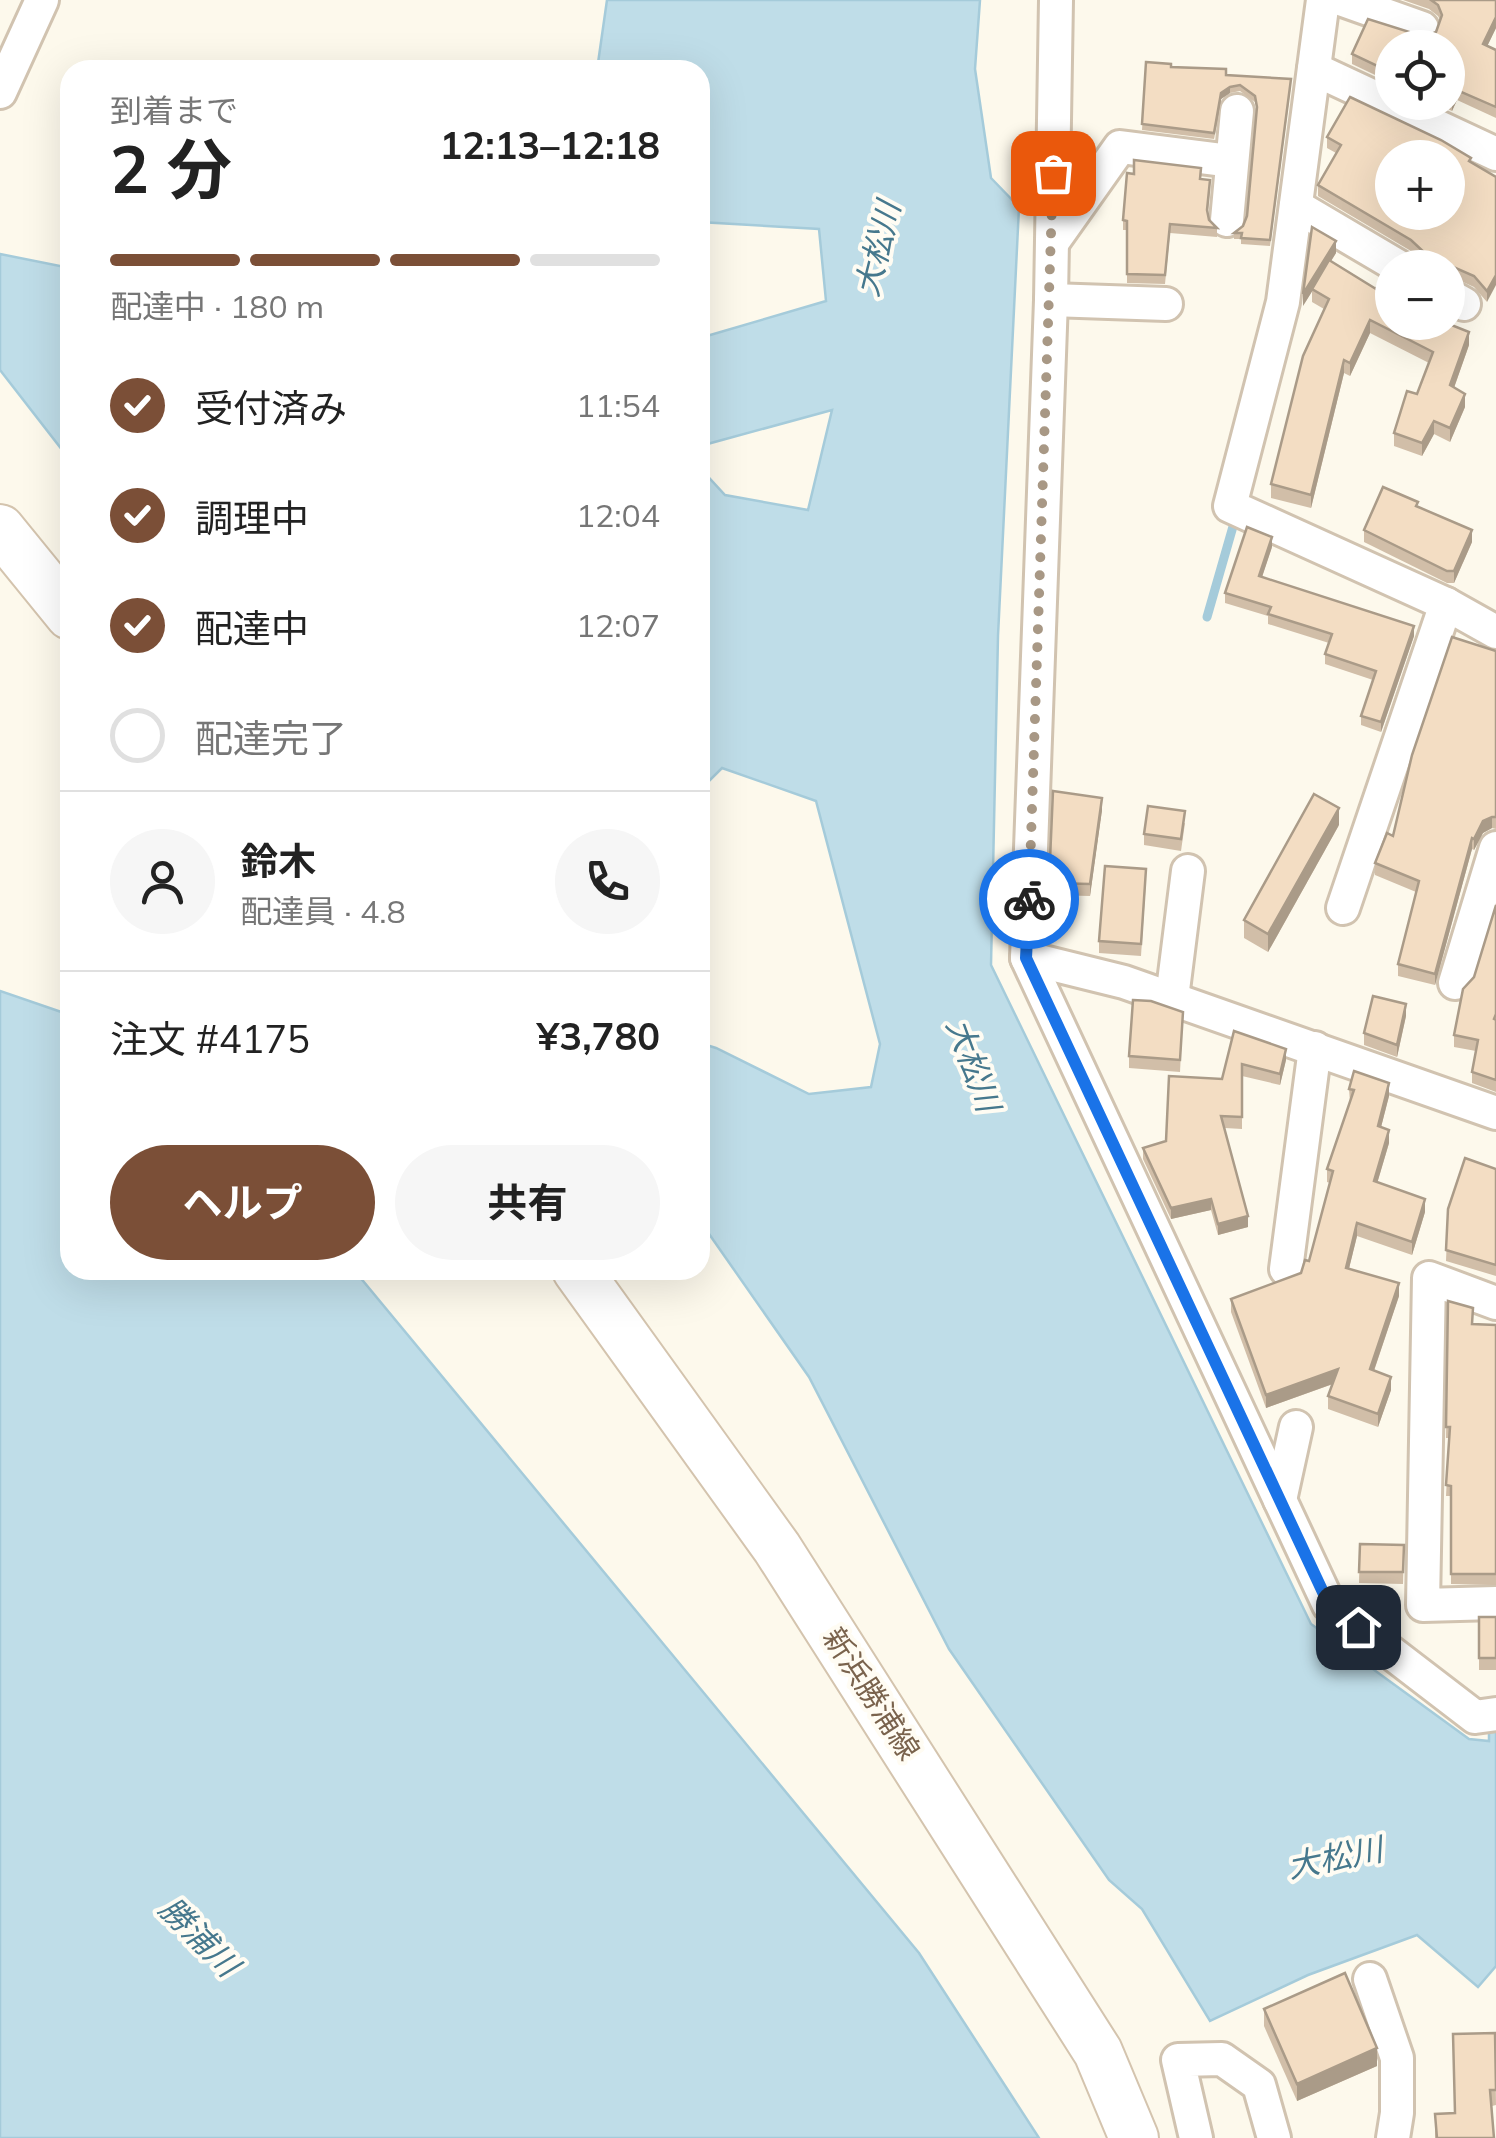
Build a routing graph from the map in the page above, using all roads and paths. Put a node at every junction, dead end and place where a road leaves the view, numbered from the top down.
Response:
1 (42, 0) edge
2 (1056, 0) edge
3 (1324, 0) edge
4 (1343, 0) edge
5 (1422, 28) dead end
6 (1314, 69) junction
7 (0, 92) edge
8 (1237, 110) dead end
9 (1496, 154) edge
10 (1231, 161) junction
11 (1296, 206) junction
12 (1226, 220) dead end
13 (1052, 243) junction
14 (1375, 253) edge
15 (1051, 300) junction
16 (1166, 304) dead end
17 (0, 529) edge
18 (60, 603) edge
19 (1446, 604) junction
20 (1496, 632) edge
21 (1496, 848) edge
22 (1188, 871) dead end
23 (1342, 910) dead end
24 (1026, 958) junction
25 (1455, 982) dead end
26 (1172, 998) junction
27 (1315, 1048) junction
28 (1496, 1112) edge
29 (1286, 1269) dead end
30 (584, 1280) edge
31 (1496, 1303) edge
32 (1296, 1427) dead end
33 (1280, 1500) junction
34 (1496, 1603) edge
35 (1496, 1714) edge
36 (1370, 1979) dead end
37 (1134, 2138) edge
38 (1196, 2138) edge
39 (1274, 2138) edge
40 (1393, 2138) edge

1 - 7 street
2 - 13 street
3 - 6 street
4 - 5 street
6 - 9 street
6 - 11 street
8 - 10 street
10 - 12 street
10 - 13 street
11 - 14 street
11 - 19 street
13 - 15 street
15 - 16 street
15 - 24 street
17 - 18 main road
19 - 20 street
19 - 23 street
21 - 25 street
22 - 26 street
24 - 26 street
24 - 33 street
26 - 27 street
27 - 28 street
27 - 29 street
30 - 37 main road, 新浜勝浦線
31 - 34 street
32 - 33 street
33 - 35 street
36 - 40 street
38 - 39 street

